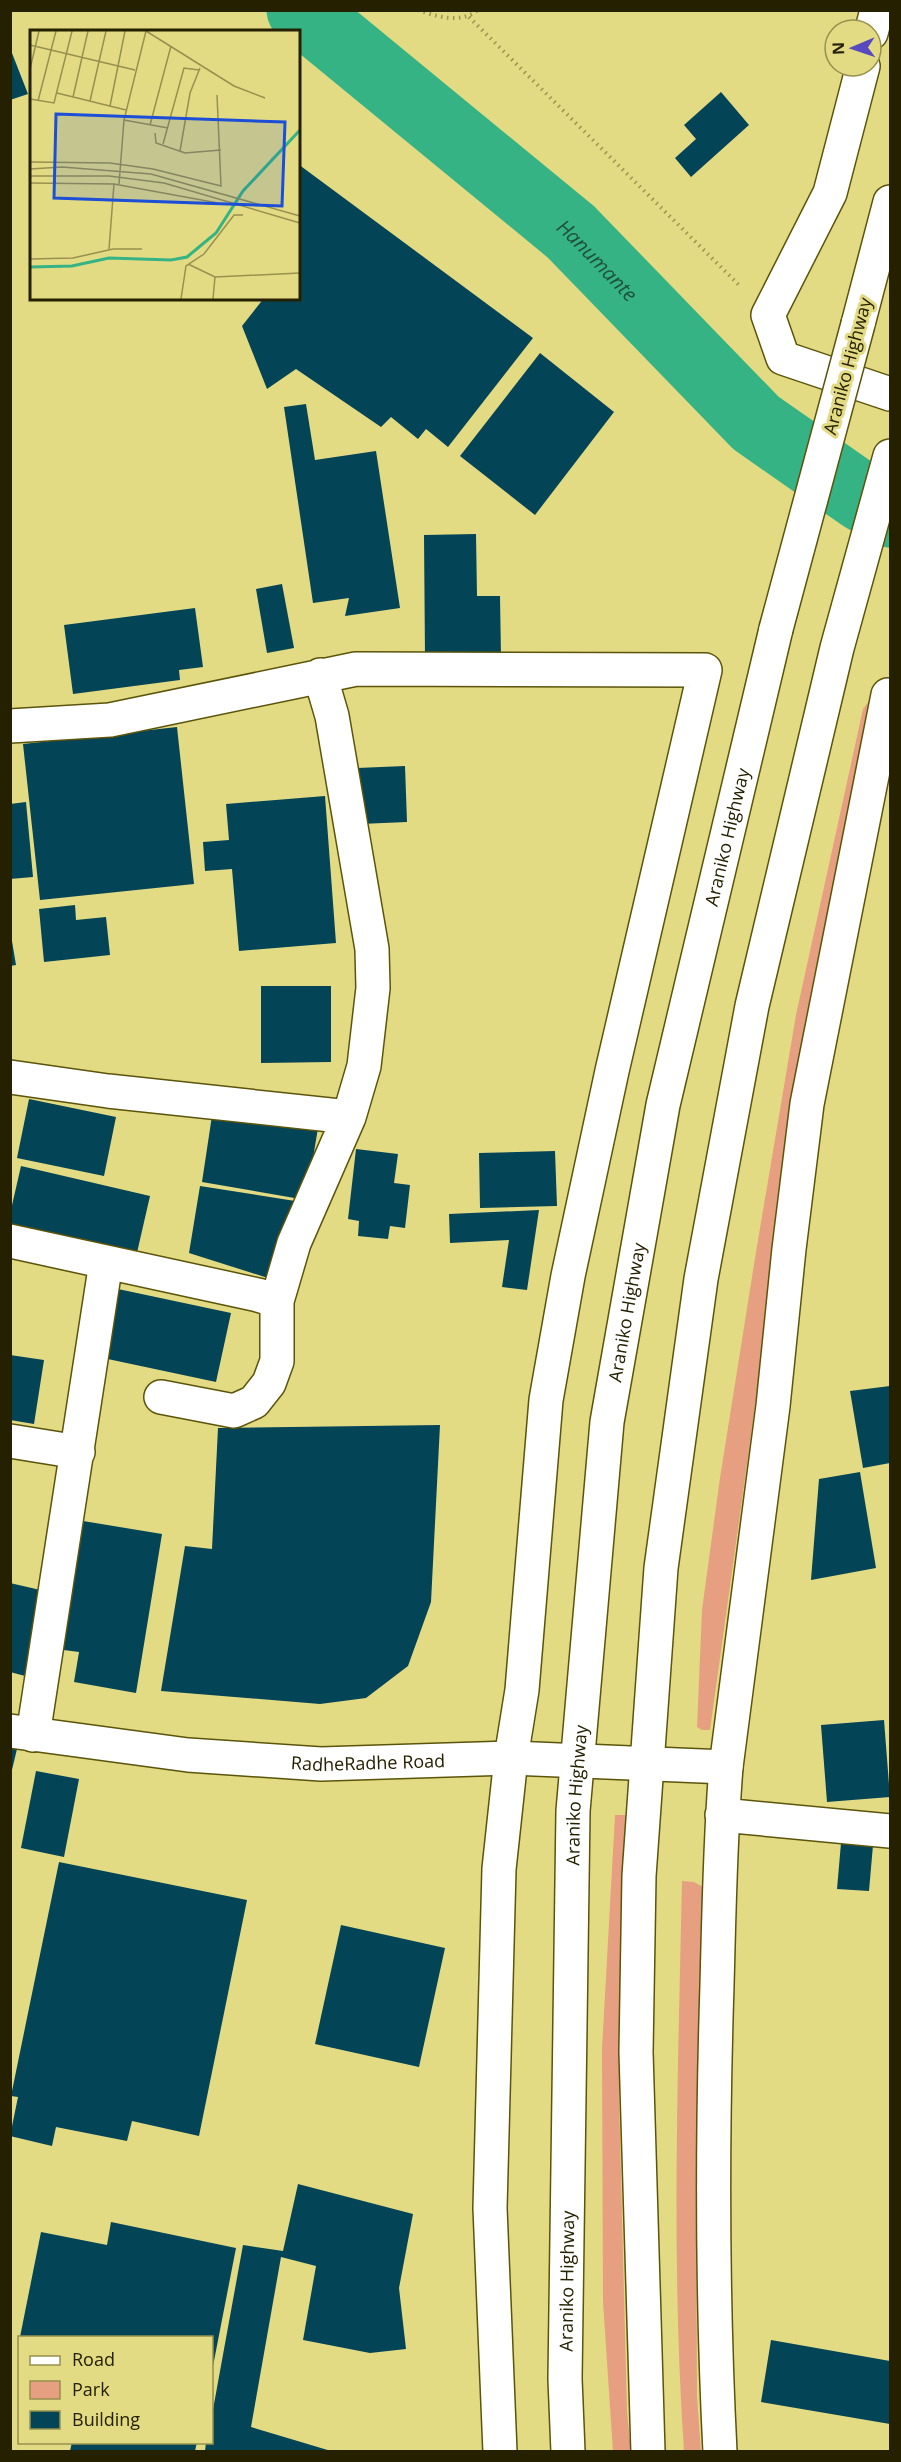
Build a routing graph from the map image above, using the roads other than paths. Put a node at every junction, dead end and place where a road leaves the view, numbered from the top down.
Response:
1 (859, 78) edge
2 (891, 202) edge
3 (891, 394) edge
4 (891, 456) edge
5 (320, 675) junction
6 (888, 695) dead end
7 (10, 726) edge
8 (10, 1077) edge
9 (349, 1117) junction
10 (10, 1240) edge
11 (106, 1262) junction
12 (277, 1301) junction
13 (161, 1397) dead end
14 (10, 1440) edge
15 (78, 1452) junction
16 (22, 1733) edge
17 (511, 1758) junction
18 (576, 1761) junction
19 (647, 1764) junction
20 (726, 1767) junction
21 (722, 1815) junction
22 (891, 1831) edge
23 (500, 2451) edge
24 (568, 2451) edge
25 (648, 2451) edge
26 (720, 2451) edge

1 - 3 main road
2 - 18 main road, Araniko Highway, bridge
4 - 19 main road
5 - 7 main road
5 - 9 main road
5 - 17 main road
6 - 20 main road
8 - 9 main road
9 - 12 main road
10 - 11 main road
11 - 12 main road
11 - 15 main road
12 - 13 main road
14 - 15 main road
15 - 16 main road
16 - 17 main road, RadheRadhe Road
17 - 18 main road, RadheRadhe Road
17 - 23 main road
18 - 19 main road, RadheRadhe Road
18 - 24 main road, Araniko Highway
19 - 20 main road, RadheRadhe Road
19 - 25 main road
20 - 21 main road
21 - 22 main road
21 - 26 main road

